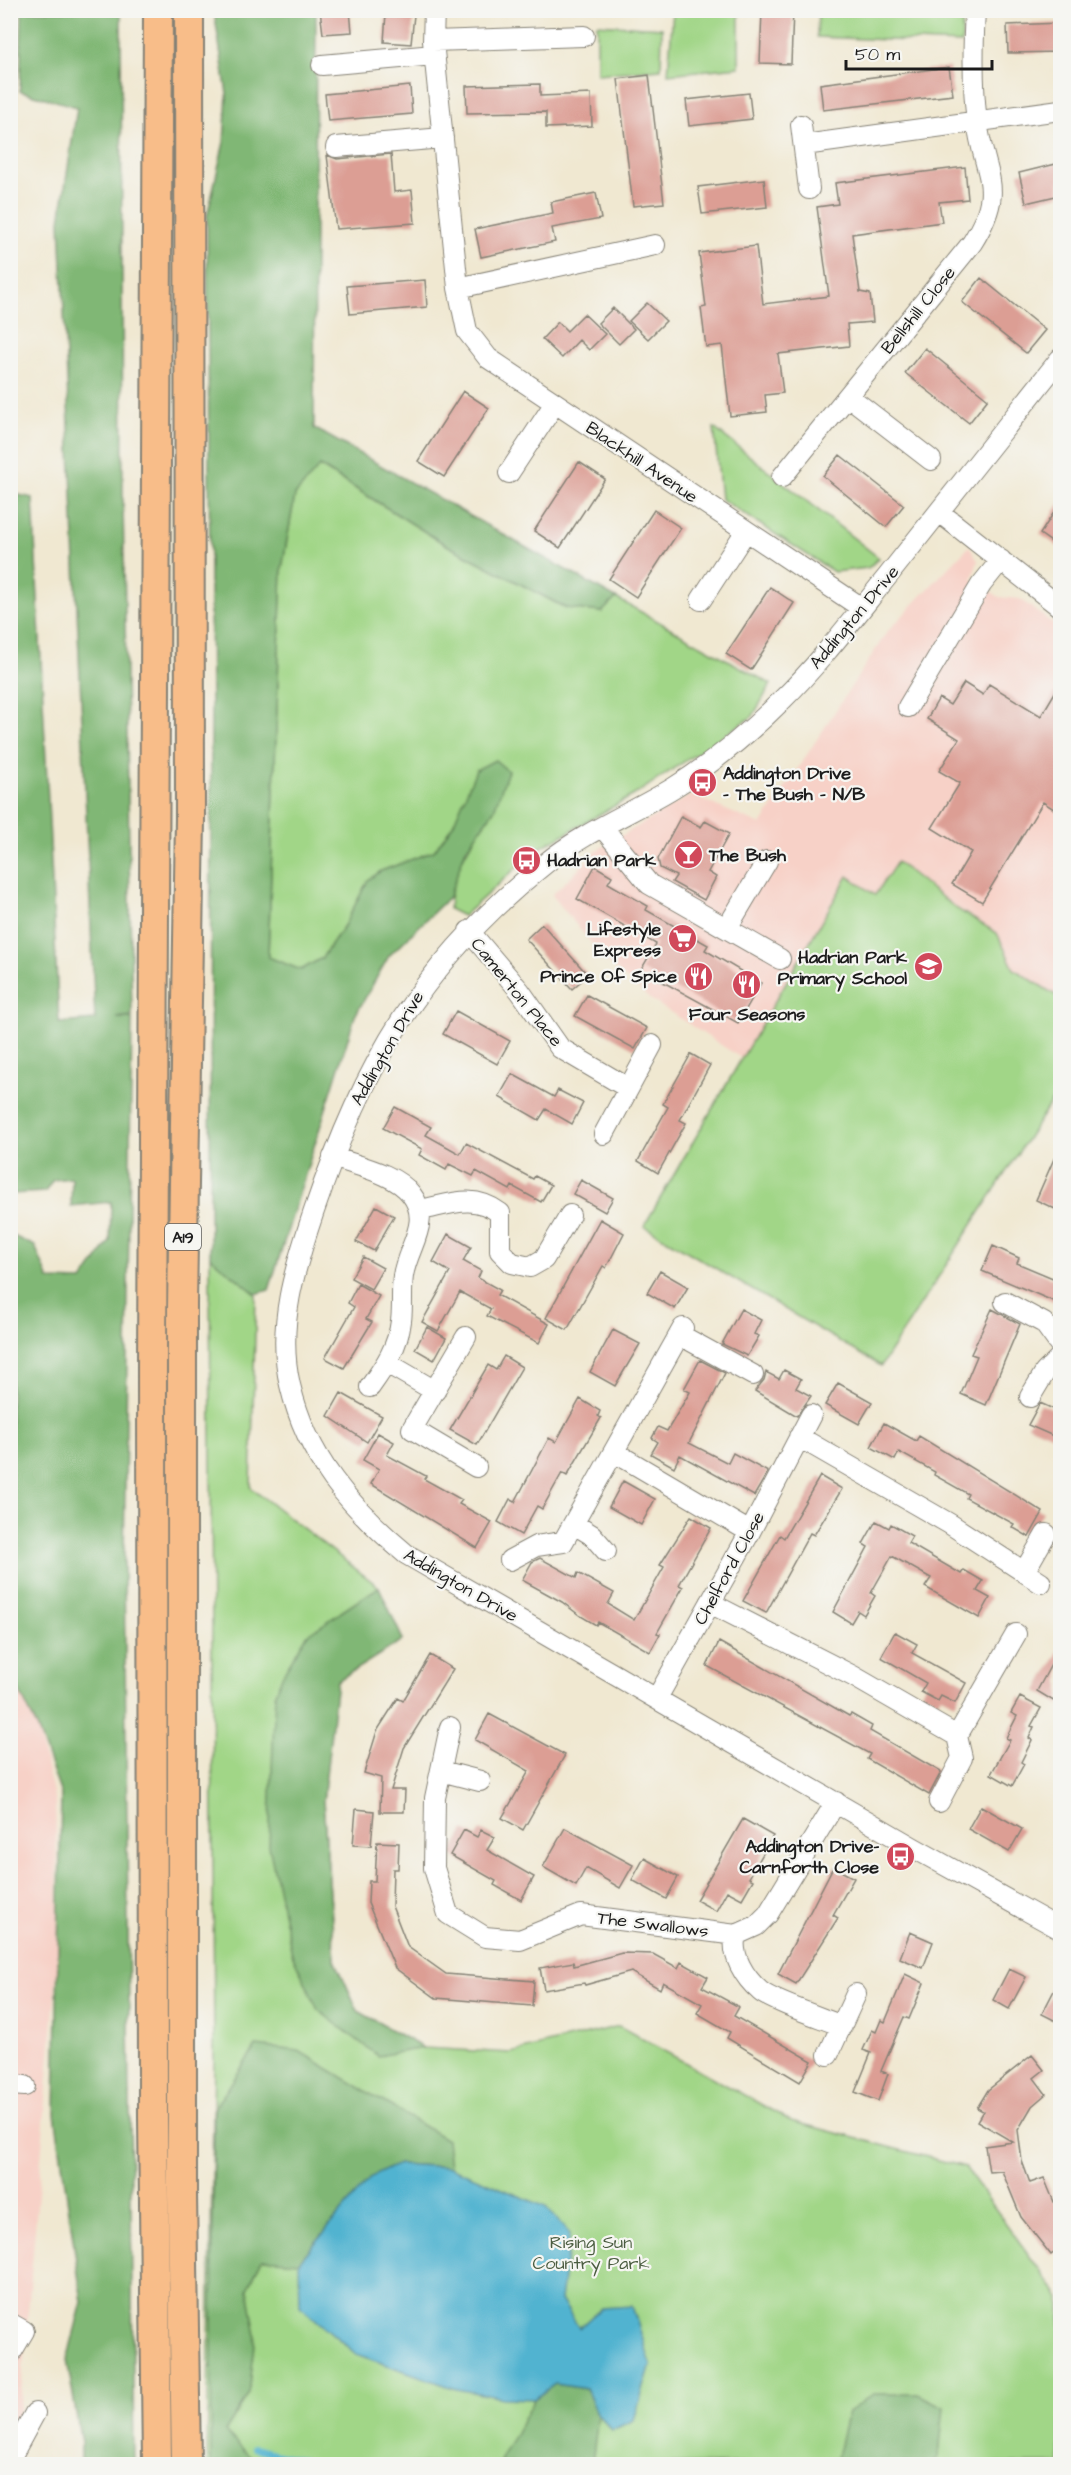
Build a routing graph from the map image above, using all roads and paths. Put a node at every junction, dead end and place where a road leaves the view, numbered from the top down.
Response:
1 (158, 10) edge
2 (189, 10) edge
3 (434, 10) edge
4 (975, 10) edge
5 (584, 36) dead end
6 (434, 48) junction
7 (322, 65) dead end
8 (1060, 110) edge
9 (977, 121) junction
10 (801, 125) dead end
11 (443, 138) junction
12 (804, 145) junction
13 (336, 147) dead end
14 (809, 189) dead end
15 (655, 245) dead end
16 (458, 288) junction
17 (1060, 359) edge
18 (848, 396) junction
19 (555, 403) junction
20 (931, 460) dead end
21 (509, 473) dead end
22 (782, 477) dead end
23 (939, 512) junction
24 (746, 531) junction
25 (1000, 560) junction
26 (701, 600) dead end
27 (1060, 607) edge
28 (862, 608) junction
29 (908, 707) dead end
30 (603, 828) junction
31 (767, 861) dead end
32 (727, 928) junction
33 (469, 931) junction
34 (780, 959) dead end
35 (652, 1045) dead end
36 (628, 1088) junction
37 (604, 1134) dead end
38 (333, 1157) junction
39 (421, 1210) junction
40 (570, 1215) dead end
41 (1005, 1302) dead end
42 (466, 1337) dead end
43 (1060, 1344) edge
44 (1060, 1358) edge
45 (387, 1363) junction
46 (753, 1375) dead end
47 (370, 1387) dead end
48 (435, 1391) junction
49 (1030, 1397) dead end
50 (811, 1415) dead end
51 (799, 1437) junction
52 (614, 1452) junction
53 (477, 1467) dead end
54 (574, 1524) junction
55 (750, 1532) junction
56 (1046, 1534) dead end
57 (606, 1551) dead end
58 (510, 1560) dead end
59 (1024, 1572) junction
60 (1041, 1583) dead end
61 (710, 1603) junction
62 (1016, 1634) dead end
63 (657, 1698) junction
64 (450, 1727) dead end
65 (957, 1736) junction
66 (441, 1771) junction
67 (480, 1781) dead end
68 (836, 1802) junction
69 (939, 1802) dead end
70 (1060, 1929) edge
71 (736, 1935) junction
72 (856, 1994) dead end
73 (842, 2026) junction
74 (828, 2055) dead end
75 (10, 2323) edge
76 (10, 2355) edge
77 (35, 2413) dead end
78 (10, 2459) edge
79 (157, 2464) edge
80 (186, 2464) edge

1 - 79 highway, A19
2 - 80 highway, A19
3 - 6 street, Blackhill Avenue
4 - 9 street, Bellshill Close
5 - 6 street
6 - 7 street
6 - 11 street, Blackhill Avenue
8 - 9 street
9 - 12 street
9 - 18 street, Bellshill Close
10 - 12 street
11 - 13 street
11 - 16 street, Blackhill Avenue
12 - 14 street
15 - 16 street
16 - 19 street, Blackhill Avenue
17 - 23 street, Addington Drive
18 - 20 street
18 - 22 street, Bellshill Close
19 - 21 street
19 - 24 street, Blackhill Avenue
23 - 25 street
23 - 28 street, Addington Drive
24 - 26 street
24 - 28 street, Blackhill Avenue
25 - 27 street
25 - 29 street
28 - 30 street, Addington Drive
30 - 32 street
30 - 33 street, Addington Drive
31 - 32 street
32 - 34 street
33 - 36 street, Camerton Place
33 - 38 street, Addington Drive
35 - 36 street
36 - 37 street
38 - 39 street
38 - 63 street, Addington Drive
39 - 40 street
39 - 45 street
41 - 43 street
42 - 48 street
44 - 49 street
45 - 47 street
45 - 48 street
46 - 52 street
48 - 53 street
50 - 51 street, Chelford Close
51 - 55 street, Chelford Close
51 - 59 street
52 - 54 street
52 - 55 street
54 - 57 street
54 - 58 street
55 - 61 street, Chelford Close
56 - 59 street
59 - 60 street
61 - 63 street, Chelford Close
61 - 65 street
62 - 65 street
63 - 68 street, Addington Drive
64 - 66 street, The Swallows
65 - 69 street
66 - 67 street
66 - 71 street, The Swallows
68 - 70 street, Addington Drive
68 - 71 street
71 - 73 street
72 - 73 street
73 - 74 street
75 - 76 street
77 - 78 street

